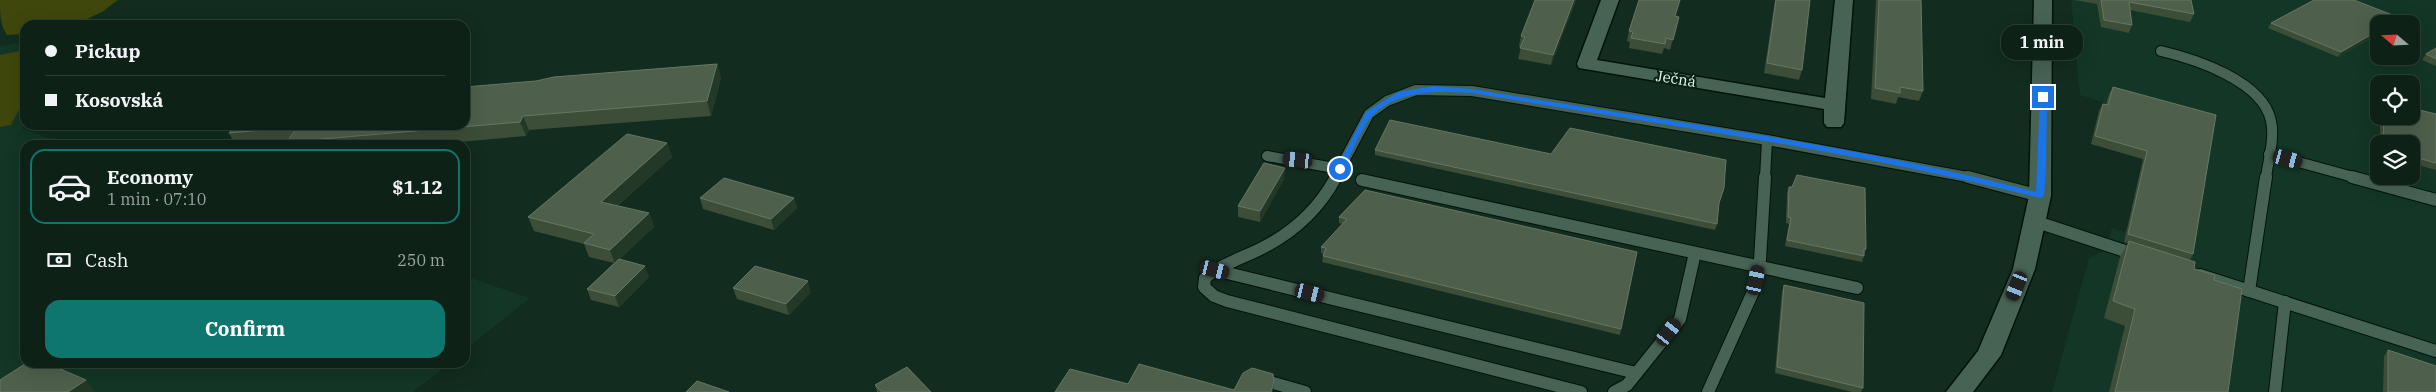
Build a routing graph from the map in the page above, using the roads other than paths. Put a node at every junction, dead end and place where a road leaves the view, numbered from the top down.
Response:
1 (1610, 0) edge
2 (1844, 0) edge
3 (2044, 0) edge
4 (2161, 51) dead end
5 (1767, 140) junction
6 (2269, 154) junction
7 (1267, 156) dead end
8 (1340, 169) junction
9 (1362, 180) dead end
10 (2040, 196) junction
11 (2436, 200) edge
12 (2034, 221) junction
13 (1695, 253) junction
14 (2146, 258) edge
15 (1758, 268) junction
16 (1215, 270) junction
17 (2184, 270) edge
18 (1857, 288) dead end
19 (2249, 291) junction
20 (2285, 302) junction
21 (2436, 351) edge
22 (1636, 373) junction
23 (1244, 375) edge
24 (1305, 392) edge
25 (1581, 392) edge
26 (1614, 392) edge
27 (1708, 392) edge
28 (1959, 392) edge
29 (2275, 392) edge

1 - 2 street, Ječná
3 - 10 street
4 - 6 lane
5 - 8 lane
5 - 10 lane
5 - 15 lane
6 - 11 lane
6 - 19 lane
7 - 8 lane
8 - 16 lane
9 - 13 lane
10 - 12 street
12 - 14 lane
12 - 28 street
13 - 15 lane
13 - 22 lane
15 - 18 lane
15 - 27 lane
16 - 22 lane
16 - 25 lane
17 - 19 lane
19 - 20 lane
20 - 21 lane
20 - 29 lane
22 - 26 lane
23 - 24 lane

